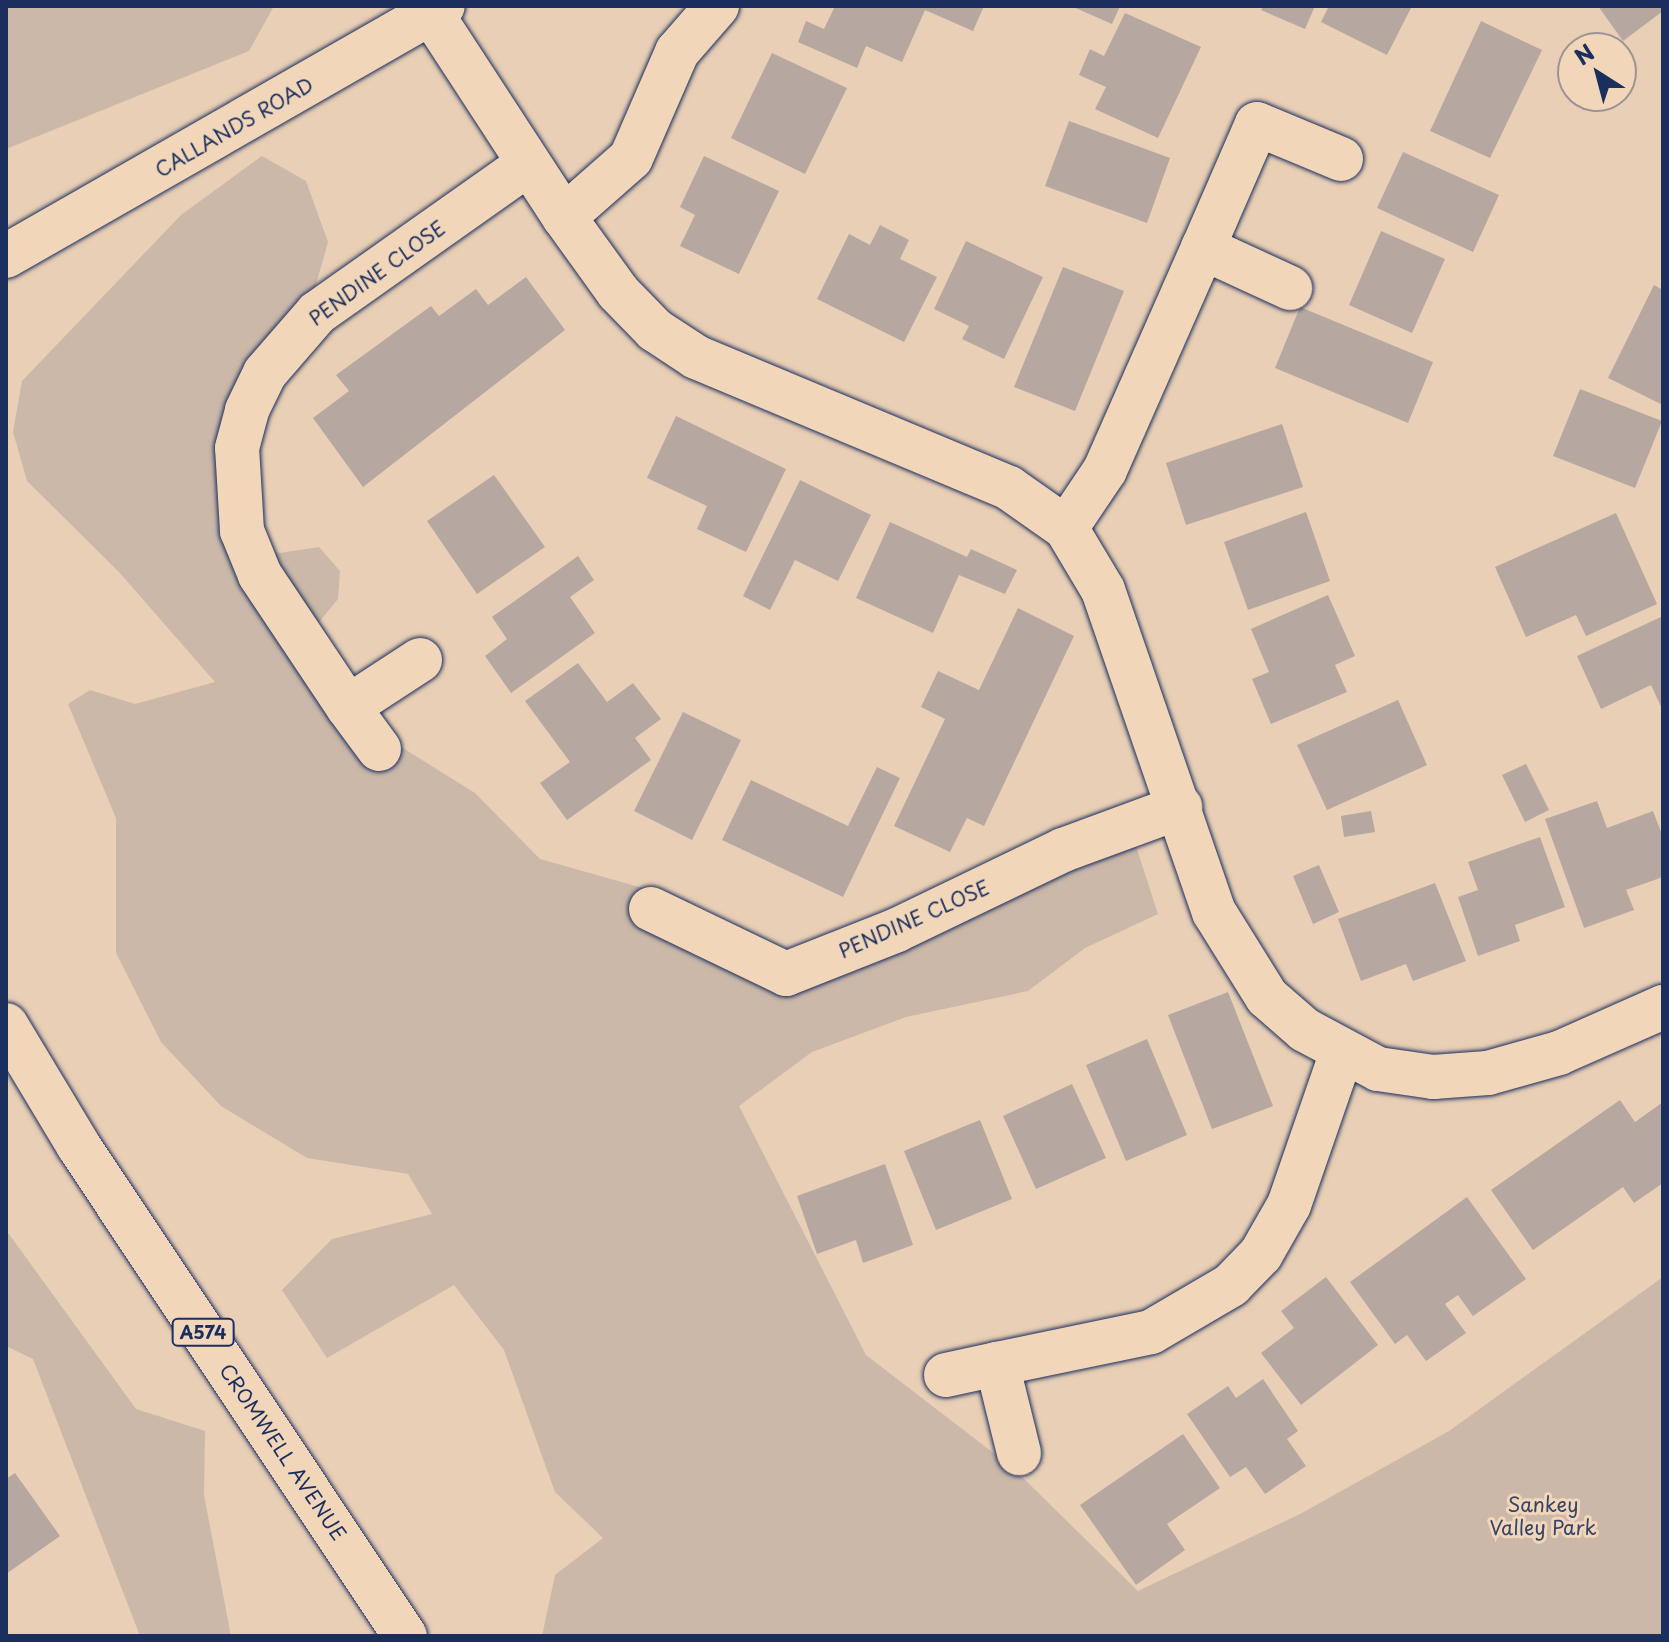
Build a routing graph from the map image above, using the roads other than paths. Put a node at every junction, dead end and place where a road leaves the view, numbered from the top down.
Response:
1 (717, 6) edge
2 (437, 9) edge
3 (1341, 159) dead end
4 (528, 164) junction
5 (564, 217) junction
6 (1203, 248) junction
7 (12, 257) edge
8 (1290, 288) dead end
9 (1066, 528) junction
10 (420, 660) dead end
11 (348, 707) junction
12 (379, 749) dead end
13 (1180, 807) junction
14 (651, 909) dead end
15 (1663, 1007) edge
16 (6, 1025) edge
17 (1341, 1055) junction
18 (997, 1364) junction
19 (946, 1375) dead end
20 (1019, 1453) dead end
21 (405, 1636) edge

1 - 5 street
2 - 4 street
2 - 7 street, CALLANDS ROAD
3 - 6 street
4 - 5 street
4 - 11 street, PENDINE CLOSE
5 - 9 street
6 - 8 street
6 - 9 street
9 - 13 street
10 - 11 street
11 - 12 street, PENDINE CLOSE
13 - 14 street, PENDINE CLOSE
13 - 17 street
15 - 17 street
16 - 21 street, CROMWELL AVENUE / A574
17 - 18 street
18 - 19 street
18 - 20 street

